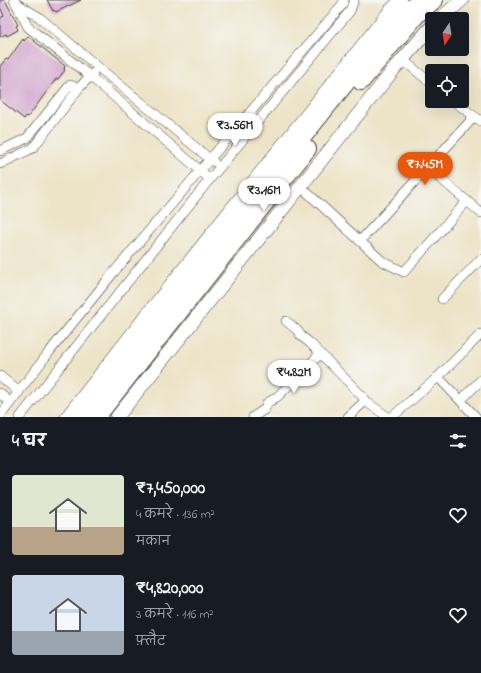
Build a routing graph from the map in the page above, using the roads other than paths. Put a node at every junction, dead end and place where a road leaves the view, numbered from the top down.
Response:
1 (344, 0) edge
2 (354, 0) edge
3 (401, 0) edge
4 (419, 0) edge
5 (435, 0) edge
6 (462, 0) edge
7 (14, 1) edge
8 (448, 12) edge
9 (39, 17) junction
10 (28, 27) junction
11 (425, 34) edge
12 (402, 59) junction
13 (98, 67) junction
14 (90, 76) junction
15 (425, 78) edge
16 (79, 88) junction
17 (463, 108) edge
18 (478, 119) edge
19 (0, 150) edge
20 (210, 160) junction
21 (0, 164) edge
22 (220, 167) junction
23 (428, 168) junction
24 (202, 171) junction
25 (210, 178) junction
26 (301, 187) junction
27 (467, 201) junction
28 (481, 213) edge
29 (360, 241) junction
30 (481, 258) edge
31 (442, 299) dead end
32 (286, 321) dead end
33 (481, 334) edge
34 (320, 354) junction
35 (0, 376) edge
36 (438, 377) junction
37 (481, 380) edge
38 (19, 392) junction
39 (0, 393) edge
40 (461, 400) junction
41 (365, 401) junction
42 (10, 403) junction
43 (0, 416) edge
44 (20, 417) edge
45 (68, 417) edge
46 (80, 417) edge
47 (97, 417) edge
48 (117, 417) edge
49 (253, 417) edge
50 (348, 417) edge
51 (388, 417) edge
52 (392, 417) edge
53 (476, 417) edge

1 - 20 street
2 - 22 street
3 - 45 street
4 - 46 highway
5 - 47 highway
6 - 8 street
7 - 9 street
7 - 10 street
9 - 10 street
9 - 13 street
10 - 14 street
11 - 12 street
12 - 15 street
12 - 26 street
13 - 14 street
13 - 20 street
14 - 16 street
14 - 24 street
16 - 19 street
16 - 21 street
17 - 18 street
18 - 23 street
20 - 22 street
20 - 24 street
22 - 25 street
23 - 27 street
23 - 29 street
24 - 25 street
24 - 38 street
25 - 44 street
26 - 29 street
26 - 48 street
27 - 28 street
27 - 29 street
30 - 31 street
32 - 34 street
33 - 36 street
34 - 41 street
34 - 49 street
35 - 38 street
36 - 40 street
36 - 52 street
37 - 40 street
38 - 42 street
39 - 42 street
40 - 53 street
41 - 50 street
41 - 51 street
42 - 43 street

